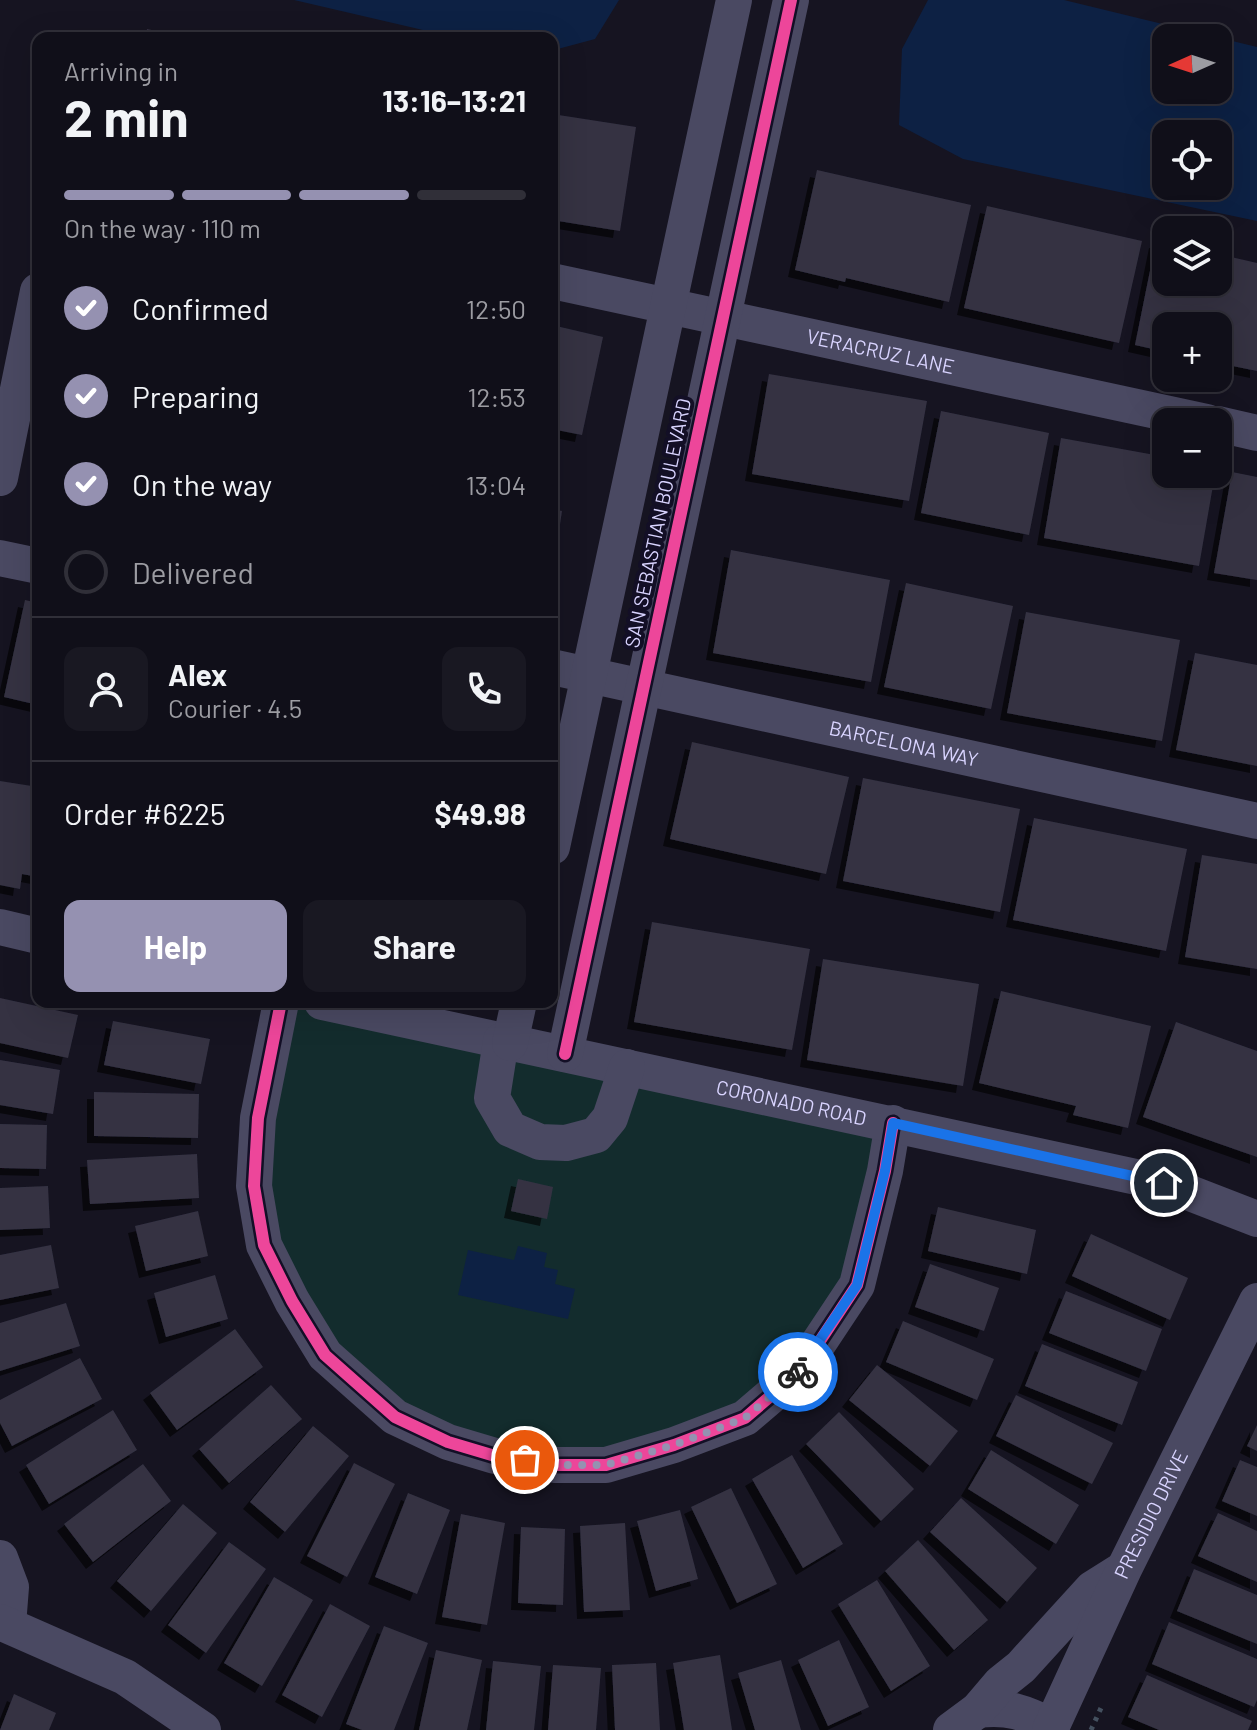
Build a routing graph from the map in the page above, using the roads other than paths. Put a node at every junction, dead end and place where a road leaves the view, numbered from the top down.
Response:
1 (734, 0) edge
2 (791, 0) edge
3 (558, 282) edge
4 (668, 305) junction
5 (723, 317) junction
6 (32, 321) edge
7 (1152, 410) edge
8 (1232, 427) edge
9 (1257, 433) edge
10 (0, 478) edge
11 (0, 558) edge
12 (32, 565) edge
13 (558, 668) edge
14 (589, 675) junction
15 (644, 686) junction
16 (558, 819) edge
17 (1257, 821) edge
18 (0, 927) edge
19 (32, 935) edge
20 (280, 1008) edge
21 (350, 1008) edge
22 (517, 1008) edge
23 (506, 1042) junction
24 (565, 1054) junction
25 (627, 1067) junction
26 (893, 1123) junction
27 (1257, 1219) edge
28 (1257, 1301) edge
29 (0, 1558) edge
30 (1124, 1569) junction
31 (4, 1623) edge
32 (964, 1720) edge
33 (1051, 1728) edge
34 (203, 1730) edge

1 - 4 street, SAN SEBASTIAN BOULEVARD
2 - 5 street, SAN SEBASTIAN BOULEVARD
3 - 4 street, VERACRUZ LANE
4 - 5 street, VERACRUZ LANE
4 - 14 street, SAN SEBASTIAN BOULEVARD
5 - 7 street, VERACRUZ LANE
5 - 15 street, SAN SEBASTIAN BOULEVARD
6 - 10 street
8 - 9 street
11 - 12 street
13 - 14 street, BARCELONA WAY
14 - 15 street, BARCELONA WAY
14 - 16 street, SAN SEBASTIAN BOULEVARD
15 - 17 street, BARCELONA WAY
15 - 24 street, SAN SEBASTIAN BOULEVARD
18 - 19 street
20 - 26 street
21 - 23 street, CORONADO ROAD
22 - 23 street
23 - 24 street, CORONADO ROAD
23 - 25 street
24 - 25 street, CORONADO ROAD
25 - 26 street, CORONADO ROAD
26 - 27 street, CORONADO ROAD
28 - 30 street, PRESIDIO DRIVE
29 - 31 street
30 - 32 street
30 - 33 street, PRESIDIO DRIVE
31 - 34 street
32 - 33 street

